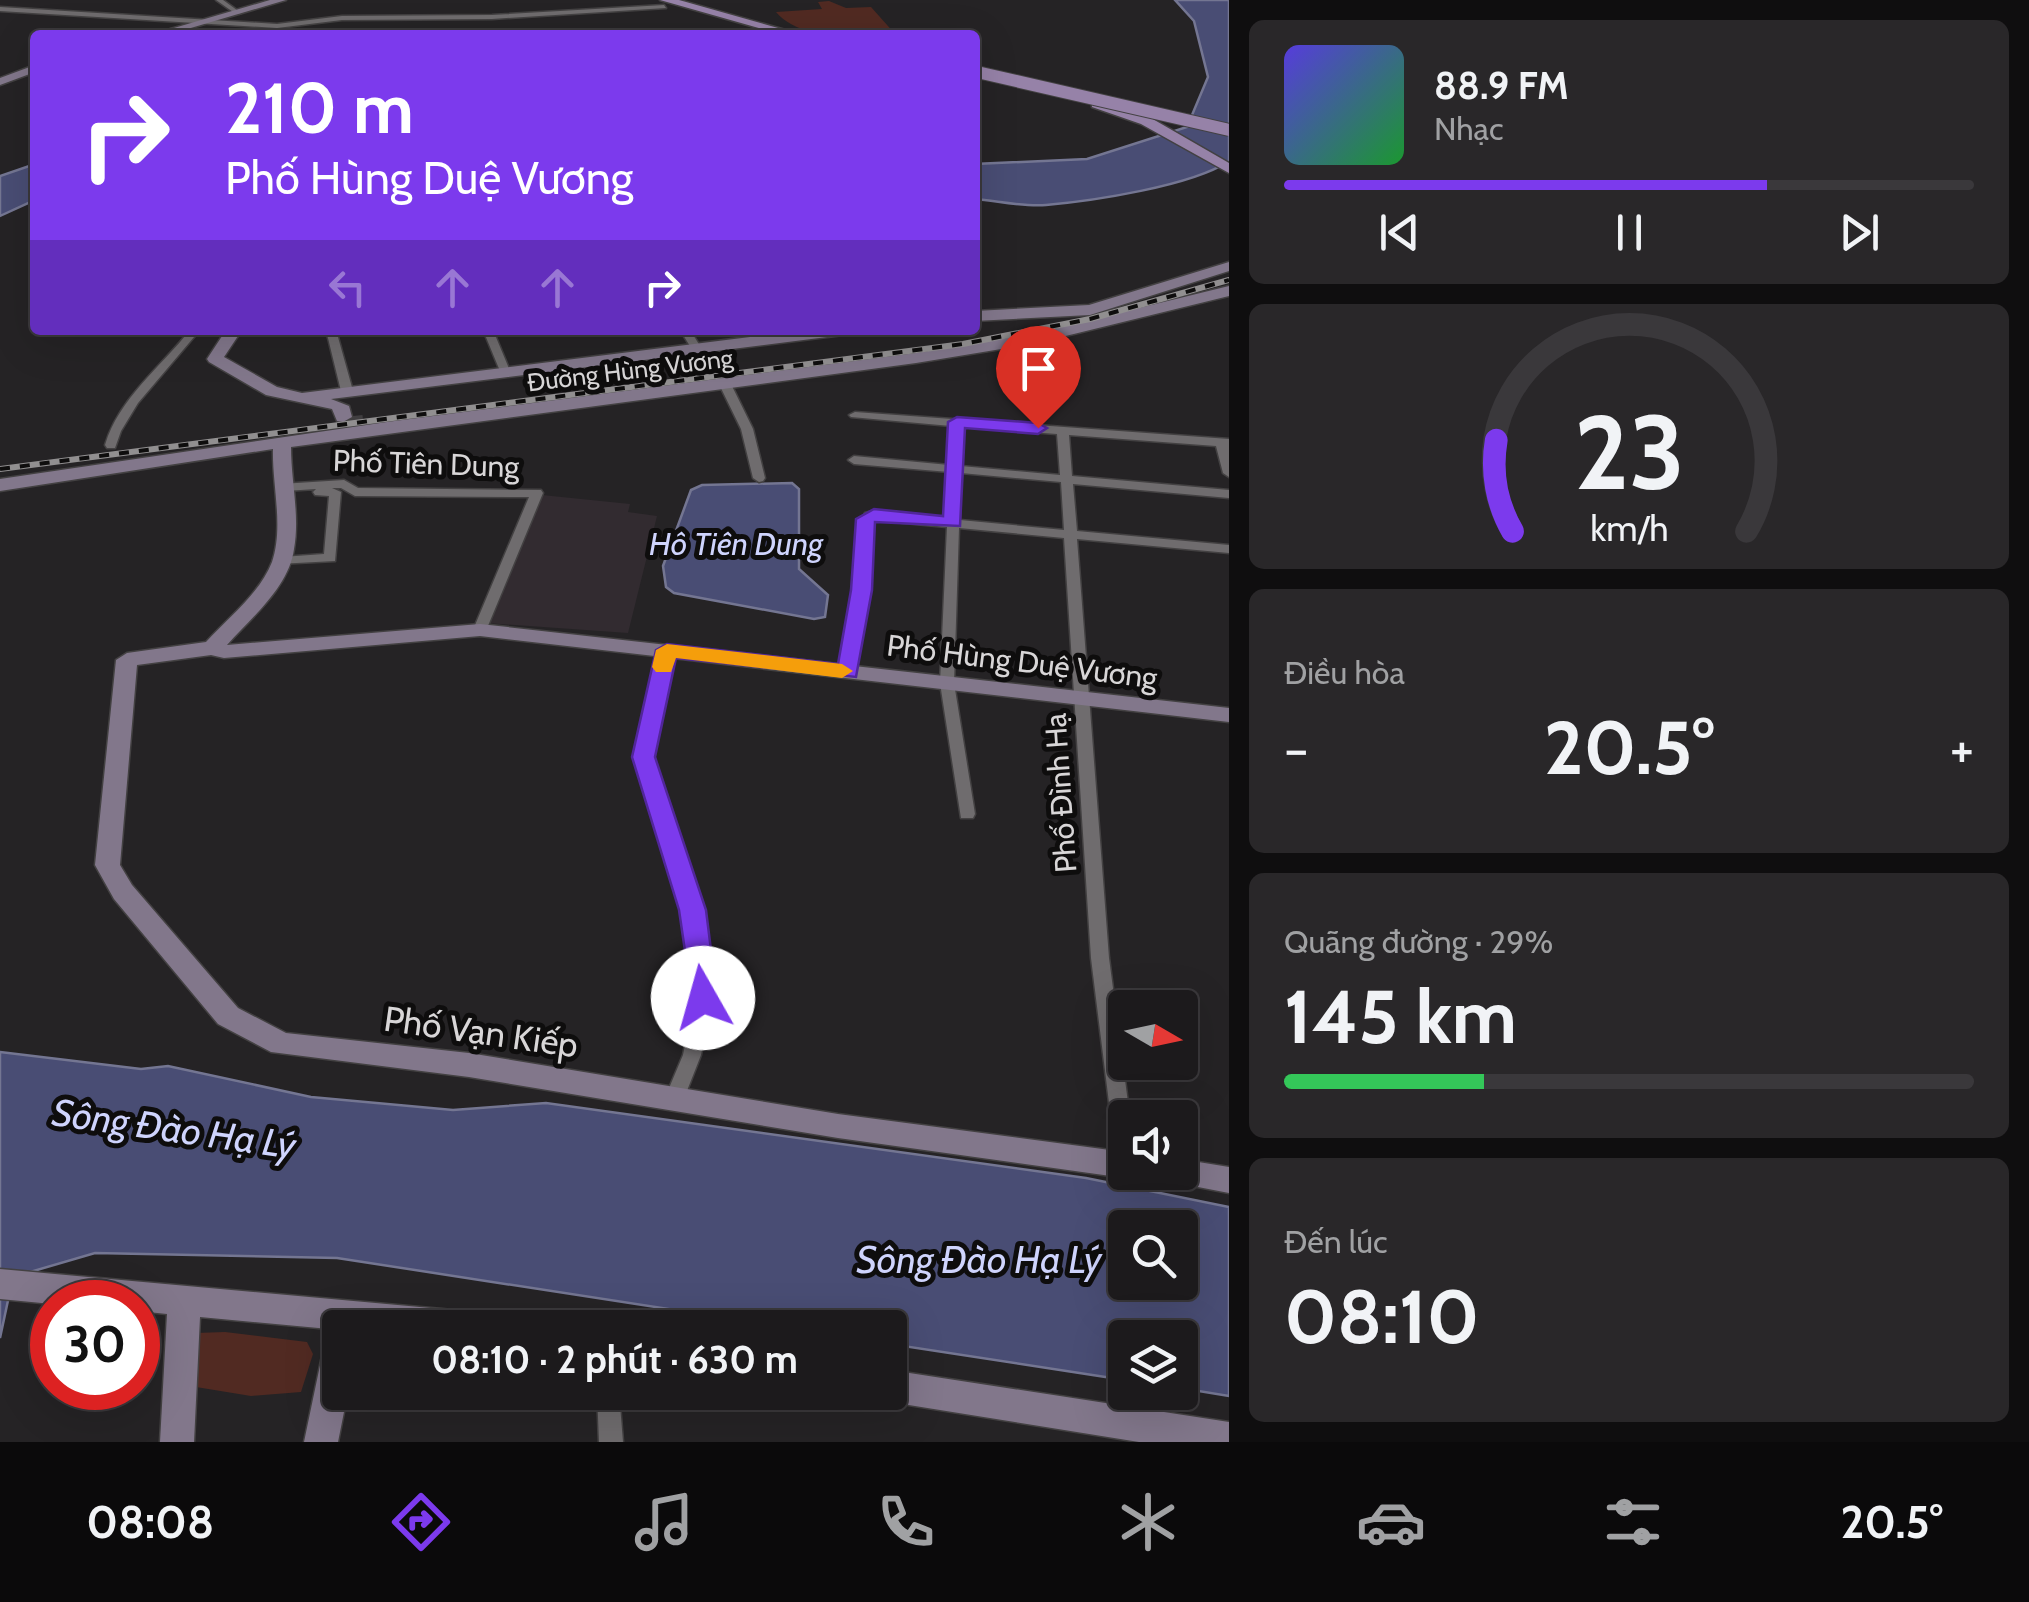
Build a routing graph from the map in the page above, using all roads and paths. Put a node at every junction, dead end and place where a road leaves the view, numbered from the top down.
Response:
1 (219, 0) edge
2 (282, 0) edge
3 (643, 0) edge
4 (665, 4) edge
5 (0, 9) edge
6 (238, 12) junction
7 (198, 23) junction
8 (174, 30) edge
9 (752, 30) edge
10 (30, 70) edge
11 (980, 72) edge
12 (980, 72) edge
13 (0, 82) edge
14 (1124, 106) junction
15 (1229, 127) edge
16 (1229, 169) edge
17 (1229, 266) edge
18 (1229, 291) edge
19 (980, 316) edge
20 (191, 335) edge
21 (231, 335) edge
22 (332, 335) edge
23 (490, 335) edge
24 (688, 335) edge
25 (805, 335) edge
26 (698, 349) junction
27 (505, 371) junction
28 (724, 382) junction
29 (347, 391) junction
30 (299, 398) junction
31 (855, 415) dead end
32 (957, 422) junction
33 (349, 425) junction
34 (1063, 430) junction
35 (1225, 442) edge
36 (282, 444) junction
37 (111, 445) dead end
38 (854, 460) dead end
39 (955, 469) junction
40 (1229, 473) edge
41 (759, 478) dead end
42 (1066, 479) junction
43 (0, 484) edge
44 (285, 491) junction
45 (1229, 494) edge
46 (953, 522) junction
47 (1070, 534) junction
48 (1229, 549) edge
49 (282, 561) junction
50 (480, 630) junction
51 (213, 648) junction
52 (667, 650) junction
53 (127, 660) joint
54 (848, 672) junction
55 (947, 683) junction
56 (1082, 700) junction
57 (1229, 715) edge
58 (967, 814) dead end
59 (674, 1100) junction
60 (1118, 1100) edge
61 (1108, 1163) edge
62 (1198, 1175) edge
63 (1229, 1180) edge
64 (0, 1284) edge
65 (184, 1301) junction
66 (322, 1317) edge
67 (907, 1389) edge
68 (328, 1410) edge
69 (609, 1410) edge
70 (1229, 1439) edge
71 (176, 1442) edge
72 (321, 1442) edge
73 (611, 1442) edge

1 - 6 street
2 - 6 street
3 - 4 main road
4 - 7 street
4 - 9 main road
5 - 7 street
6 - 7 street
7 - 8 street
10 - 13 street
11 - 14 main road
12 - 15 main road, bridge
14 - 15 main road, bridge
14 - 16 main road
17 - 19 street
18 - 28 street, Đường Hùng Vương
20 - 37 street
21 - 30 street
22 - 29 street
23 - 27 street
24 - 26 street
25 - 26 street
26 - 27 street
27 - 29 street
28 - 33 street, Đường Hùng Vương
28 - 41 street
29 - 30 street
29 - 33 street
30 - 33 street
31 - 32 street
32 - 34 street
32 - 39 street
33 - 36 street, Đường Hùng Vương
34 - 35 street
34 - 42 street, Phố Đình Hạ
35 - 40 street
36 - 43 street, Đường Hùng Vương
36 - 44 street
38 - 39 street
39 - 42 street
39 - 46 street
42 - 45 street
42 - 47 street, Phố Đình Hạ
44 - 49 street
44 - 49 street
44 - 50 street, Phố Tiên Dung
46 - 47 street
46 - 54 street
46 - 55 street
47 - 48 street
47 - 56 street, Phố Đình Hạ
49 - 51 street
50 - 51 street, Phố Hùng Duệ Vương
50 - 52 street, Phố Hùng Duệ Vương
51 - 53 street, Phố Hùng Duệ Vương
52 - 54 street, Phố Hùng Duệ Vương
52 - 59 street
53 - 59 street, Phố Vạn Kiếp
54 - 55 street, Phố Hùng Duệ Vương
55 - 56 street, Phố Hùng Duệ Vương
55 - 58 street
56 - 57 street, Phố Hùng Duệ Vương
56 - 60 street, Phố Đình Hạ
59 - 61 street, Phố Vạn Kiếp
62 - 63 street
64 - 65 street
65 - 66 street
65 - 71 street
67 - 70 street
68 - 72 street
69 - 73 street

